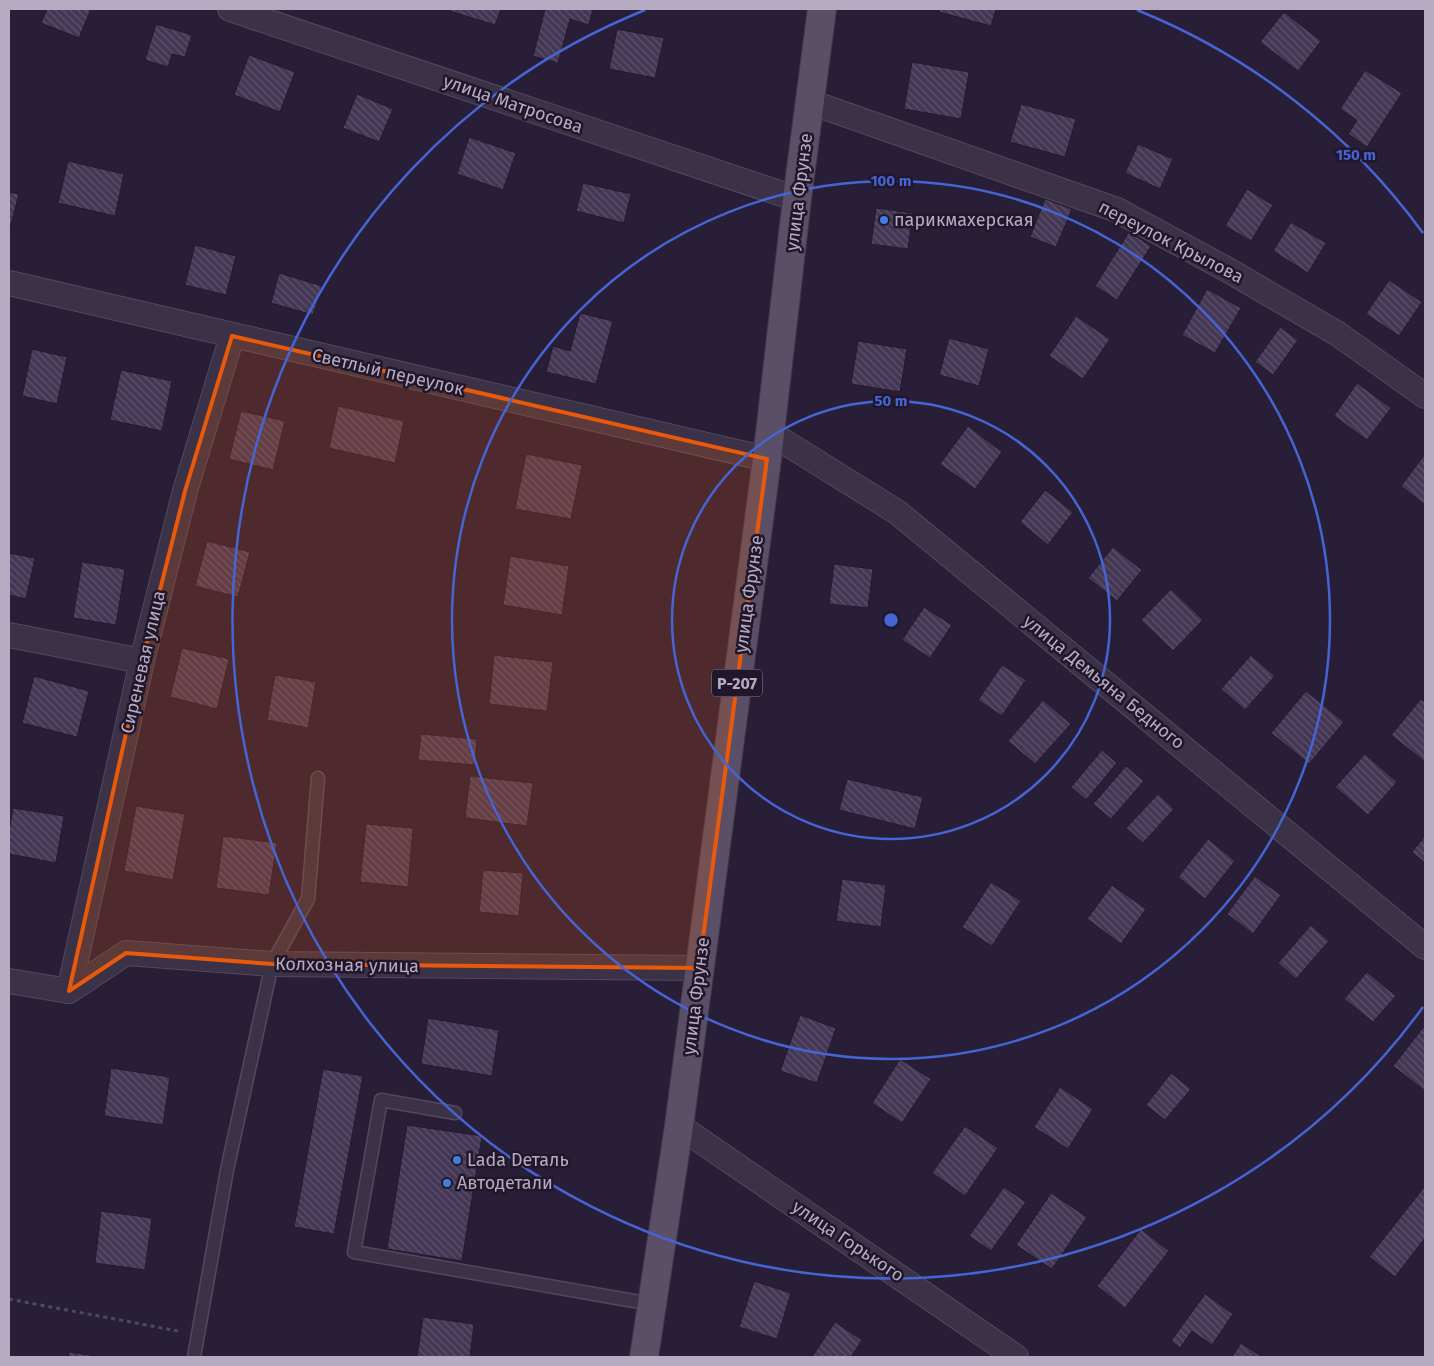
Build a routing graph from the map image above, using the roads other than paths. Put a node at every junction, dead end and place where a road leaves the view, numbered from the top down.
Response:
1 (230, 9) edge
2 (822, 9) edge
3 (810, 102) junction
4 (797, 199) junction
5 (9, 283) edge
6 (232, 336) junction
7 (1425, 396) edge
8 (769, 446) junction
9 (9, 635) edge
10 (142, 661) junction
11 (318, 778) dead end
12 (1425, 947) edge
13 (272, 964) junction
14 (699, 968) junction
15 (9, 981) edge
16 (69, 991) junction
17 (455, 1113) dead end
18 (679, 1126) junction
19 (651, 1304) junction
20 (194, 1357) edge
21 (644, 1357) edge
22 (1016, 1357) edge

1 - 4 street, улица Матросова
2 - 3 main road, улица Фрунзе / Р-207
3 - 4 main road, улица Фрунзе / Р-207
3 - 7 street, переулок Крылова
4 - 8 main road, улица Фрунзе / Р-207
5 - 6 street, Светлый переулок
6 - 8 street, Светлый переулок
6 - 10 street, Сиреневая улица
8 - 12 street, улица Демьяна Бедного
8 - 14 main road, улица Фрунзе / Р-207
9 - 10 street
10 - 16 street, Сиреневая улица
11 - 13 lane
13 - 14 street, Колхозная улица
13 - 16 street, Колхозная улица
13 - 20 lane
14 - 18 main road, улица Фрунзе / Р-207
15 - 16 street
17 - 19 lane
18 - 19 main road, улица Фрунзе / Р-207
18 - 22 street, улица Горького
19 - 21 main road, улица Фрунзе / Р-207

